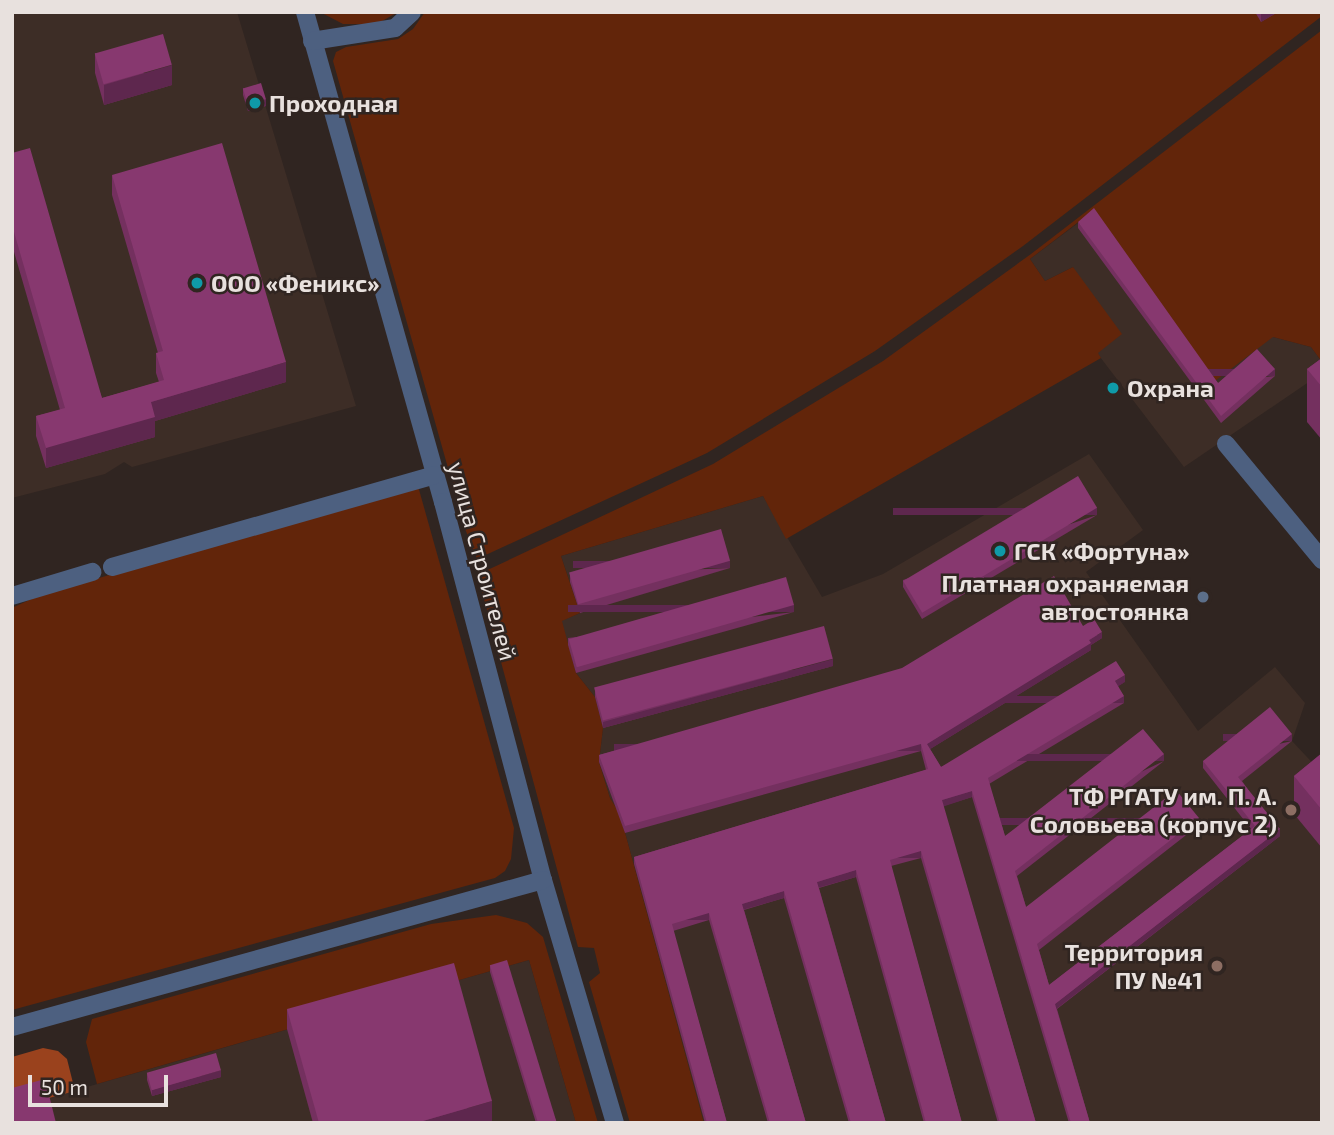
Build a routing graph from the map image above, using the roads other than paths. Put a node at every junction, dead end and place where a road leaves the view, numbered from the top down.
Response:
1 (305, 12) edge
2 (412, 12) edge
3 (312, 41) junction
4 (1226, 444) dead end
5 (434, 475) junction
6 (1322, 560) edge
7 (112, 567) dead end
8 (92, 572) dead end
9 (12, 596) edge
10 (543, 880) junction
11 (12, 1027) edge
12 (615, 1123) edge

1 - 3 street, улица Строителей
2 - 3 street
3 - 5 street, улица Строителей
4 - 6 street
5 - 7 street
5 - 10 street, улица Строителей
8 - 9 street
10 - 11 street
10 - 12 street, улица Строителей

